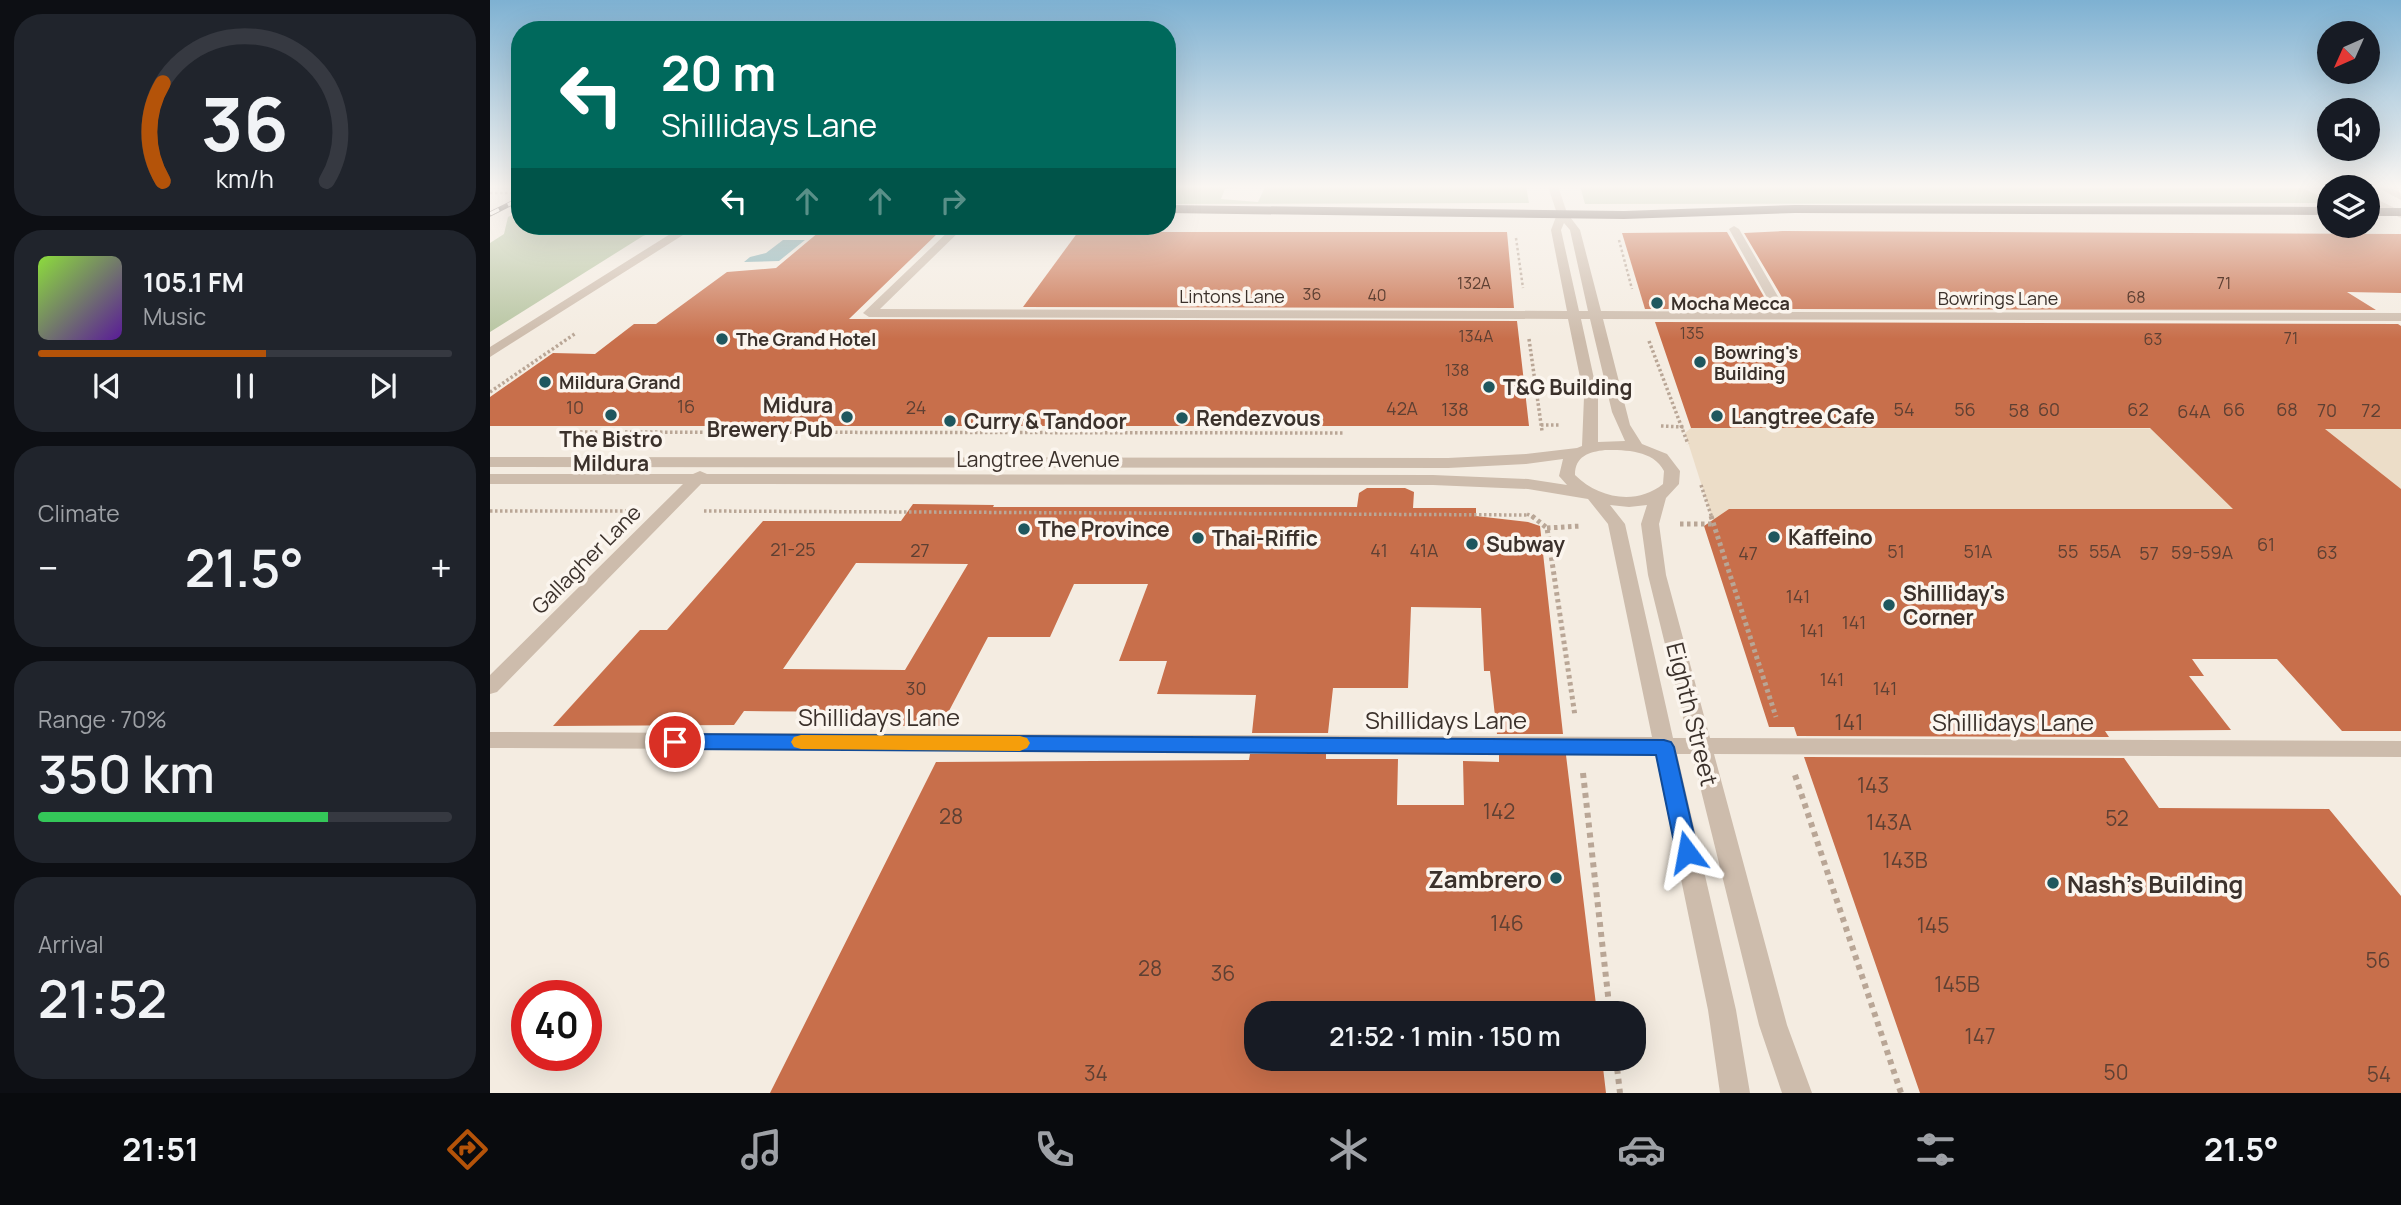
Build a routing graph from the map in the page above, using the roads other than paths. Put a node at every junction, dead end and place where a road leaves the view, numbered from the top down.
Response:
1 (671, 237) edge
2 (949, 237) edge
3 (1557, 237) edge
4 (1577, 237) edge
5 (1739, 237) edge
6 (1573, 314) junction
7 (1594, 314) junction
8 (1783, 315) junction
9 (2401, 317) edge
10 (490, 353) edge
11 (1637, 447) junction
12 (1584, 450) junction
13 (490, 462) edge
14 (714, 463) junction
15 (490, 479) edge
16 (696, 480) junction
17 (1590, 495) junction
18 (1658, 495) junction
19 (490, 687) edge
20 (490, 740) edge
21 (1664, 747) junction
22 (1701, 747) junction
23 (2401, 749) edge
24 (1735, 1093) edge
25 (1797, 1093) edge

1 - 10 street
2 - 6 street, Lintons Lane
3 - 6 street
4 - 7 street
5 - 8 street
6 - 7 street, Lintons Lane
6 - 12 street
7 - 8 street, Bowrings Lane
7 - 11 street
8 - 9 street, Bowrings Lane
11 - 12 street, Langtree Avenue
11 - 18 street, Eighth Street
12 - 14 street, Langtree Avenue
12 - 17 street, Eighth Street
13 - 14 street, Langtree Avenue
14 - 16 street, Gallagher Lane
15 - 16 street, Langtree Avenue
16 - 17 street, Langtree Avenue
16 - 19 street, Gallagher Lane
17 - 18 street, Langtree Avenue
17 - 21 street, Eighth Street
18 - 22 street, Eighth Street
20 - 21 street, Shillidays Lane
21 - 22 street, Shillidays Lane
21 - 24 street, Eighth Street
22 - 23 street, Shillidays Lane
22 - 25 street, Eighth Street

